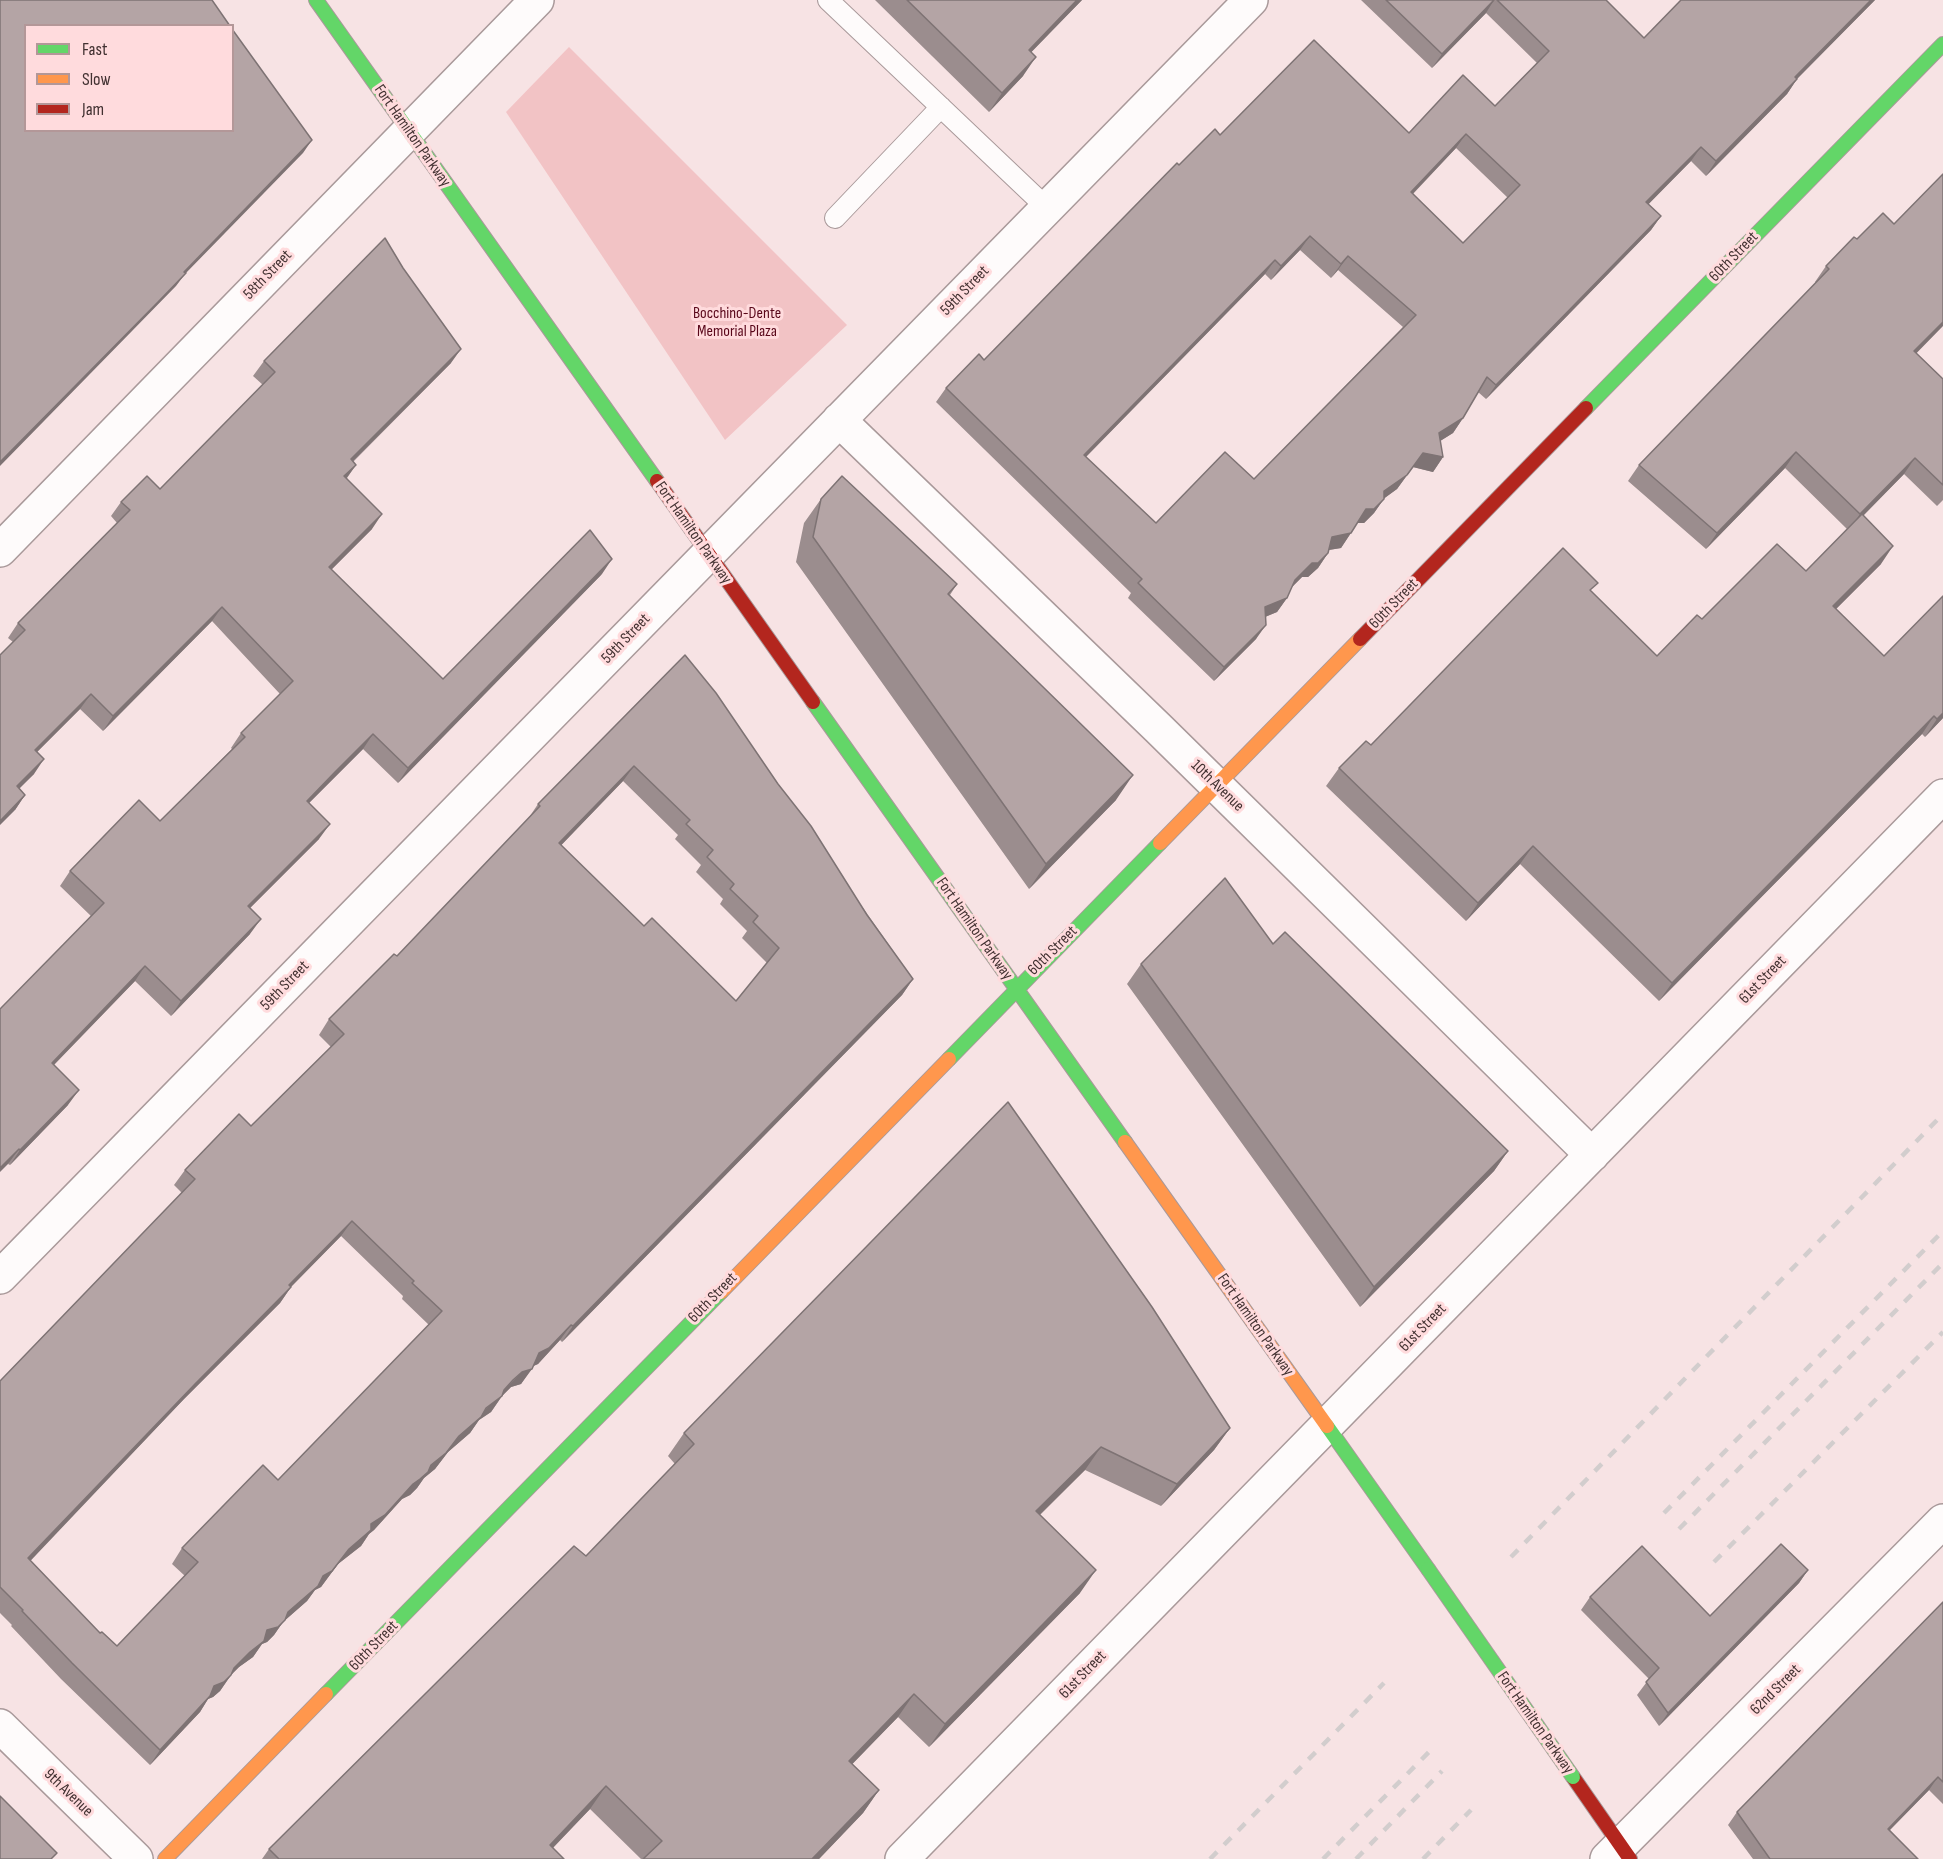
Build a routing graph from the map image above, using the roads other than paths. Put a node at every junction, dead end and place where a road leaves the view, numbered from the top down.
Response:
1 (316, 0) edge
2 (537, 0) edge
3 (828, 0) edge
4 (1251, 0) edge
5 (1943, 44) edge
6 (941, 107) junction
7 (408, 132) junction
8 (1047, 208) junction
9 (834, 218) dead end
10 (839, 420) junction
11 (0, 550) edge
12 (708, 554) junction
13 (1216, 786) junction
14 (1943, 796) edge
15 (1016, 989) junction
16 (1592, 1155) junction
17 (0, 1277) edge
18 (1327, 1426) junction
19 (1943, 1521) edge
20 (0, 1726) edge
21 (1620, 1854) edge
22 (136, 1859) edge
23 (165, 1859) edge
24 (902, 1859) edge

1 - 7 street, Fort Hamilton Parkway
2 - 7 street, 58th Street
3 - 6 lane
4 - 8 street, 59th Street
5 - 13 street, 60th Street
6 - 8 lane
6 - 9 lane
7 - 11 street, 58th Street
7 - 12 street, Fort Hamilton Parkway
8 - 10 street, 59th Street
10 - 12 street, 59th Street
10 - 13 street, 10th Avenue
12 - 15 street, Fort Hamilton Parkway
12 - 17 street, 59th Street
13 - 15 street, 60th Street
13 - 16 street, 10th Avenue
14 - 16 street, 61st Street
15 - 18 street, Fort Hamilton Parkway
15 - 23 street, 60th Street
16 - 18 street, 61st Street
18 - 21 street, Fort Hamilton Parkway, bridge
18 - 24 street, 61st Street
19 - 21 street, 62nd Street
20 - 22 street, 9th Avenue

